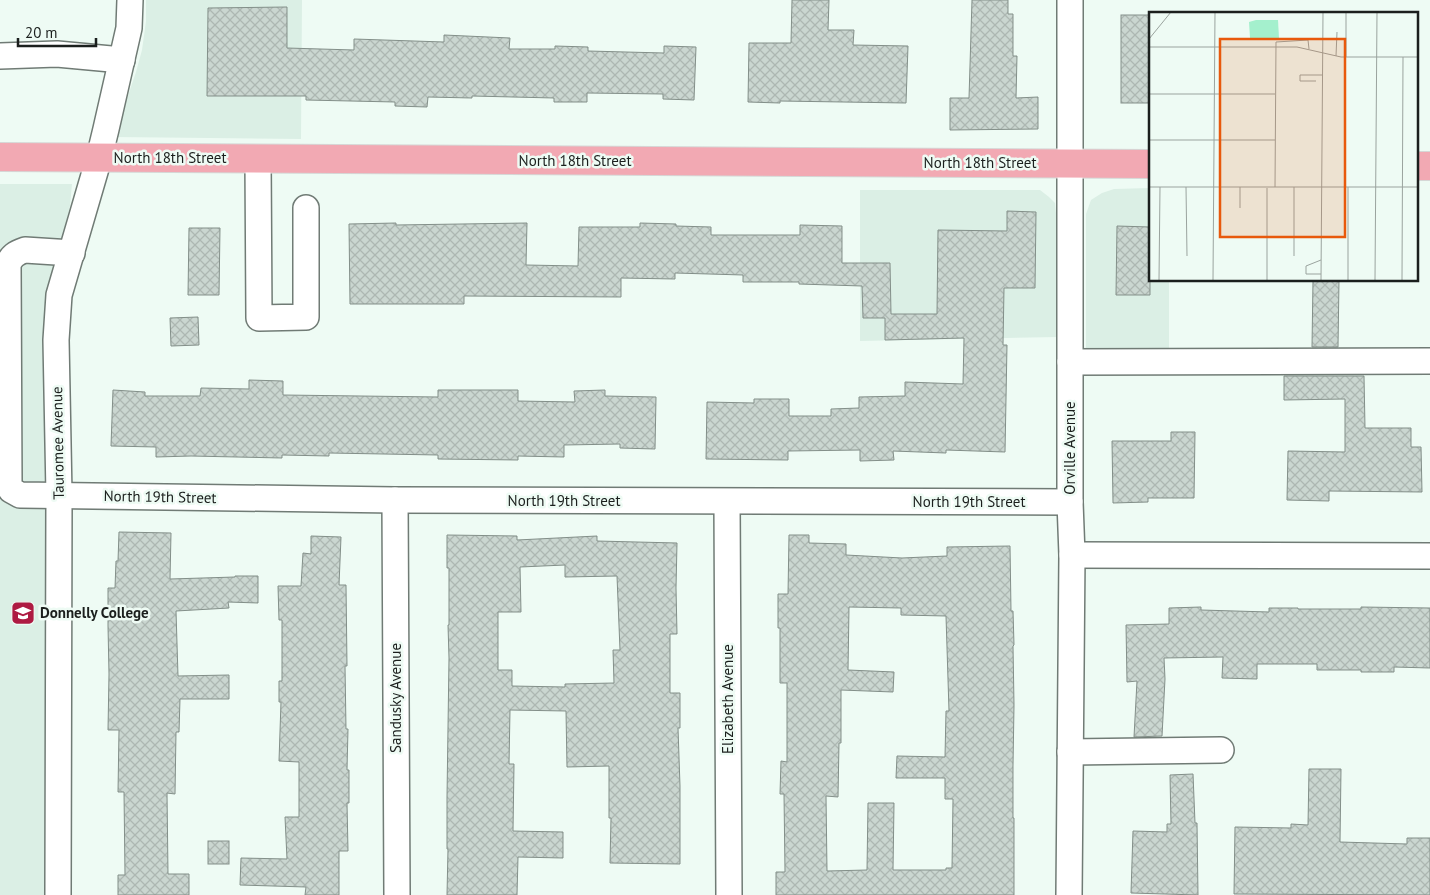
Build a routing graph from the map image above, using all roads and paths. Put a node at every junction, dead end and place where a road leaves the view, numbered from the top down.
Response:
1 (130, 0) edge
2 (1070, 0) edge
3 (0, 56) edge
4 (122, 60) junction
5 (0, 157) edge
6 (99, 158) junction
7 (258, 159) junction
8 (1070, 163) junction
9 (1149, 164) edge
10 (306, 208) dead end
11 (72, 253) junction
12 (1430, 361) edge
13 (1070, 362) junction
14 (59, 495) junction
15 (395, 500) junction
16 (727, 502) junction
17 (1070, 502) junction
18 (1072, 555) junction
19 (1430, 556) edge
20 (1221, 750) dead end
21 (1070, 752) junction
22 (58, 895) edge
23 (397, 895) edge
24 (729, 895) edge
25 (1069, 895) edge

1 - 4 street, Tauromee Avenue
2 - 8 street, Orville Avenue
3 - 4 street
4 - 6 street, Tauromee Avenue
5 - 6 main road, North 18th Street
6 - 7 main road, North 18th Street
6 - 11 street, Tauromee Avenue
7 - 8 main road, North 18th Street
7 - 10 street
8 - 9 main road, North 18th Street
8 - 13 street, Orville Avenue
11 - 14 street, Tauromee Avenue
11 - 14 street, North 19th Street
12 - 13 street
13 - 17 street, Orville Avenue
14 - 15 street, North 19th Street
14 - 22 street, Tauromee Avenue
15 - 16 street, North 19th Street
15 - 23 street, Sandusky Avenue
16 - 17 street, North 19th Street
16 - 24 street, Elizabeth Avenue
17 - 18 street, Orville Avenue
18 - 19 street
18 - 21 street, Orville Avenue
20 - 21 street
21 - 25 street, Orville Avenue

